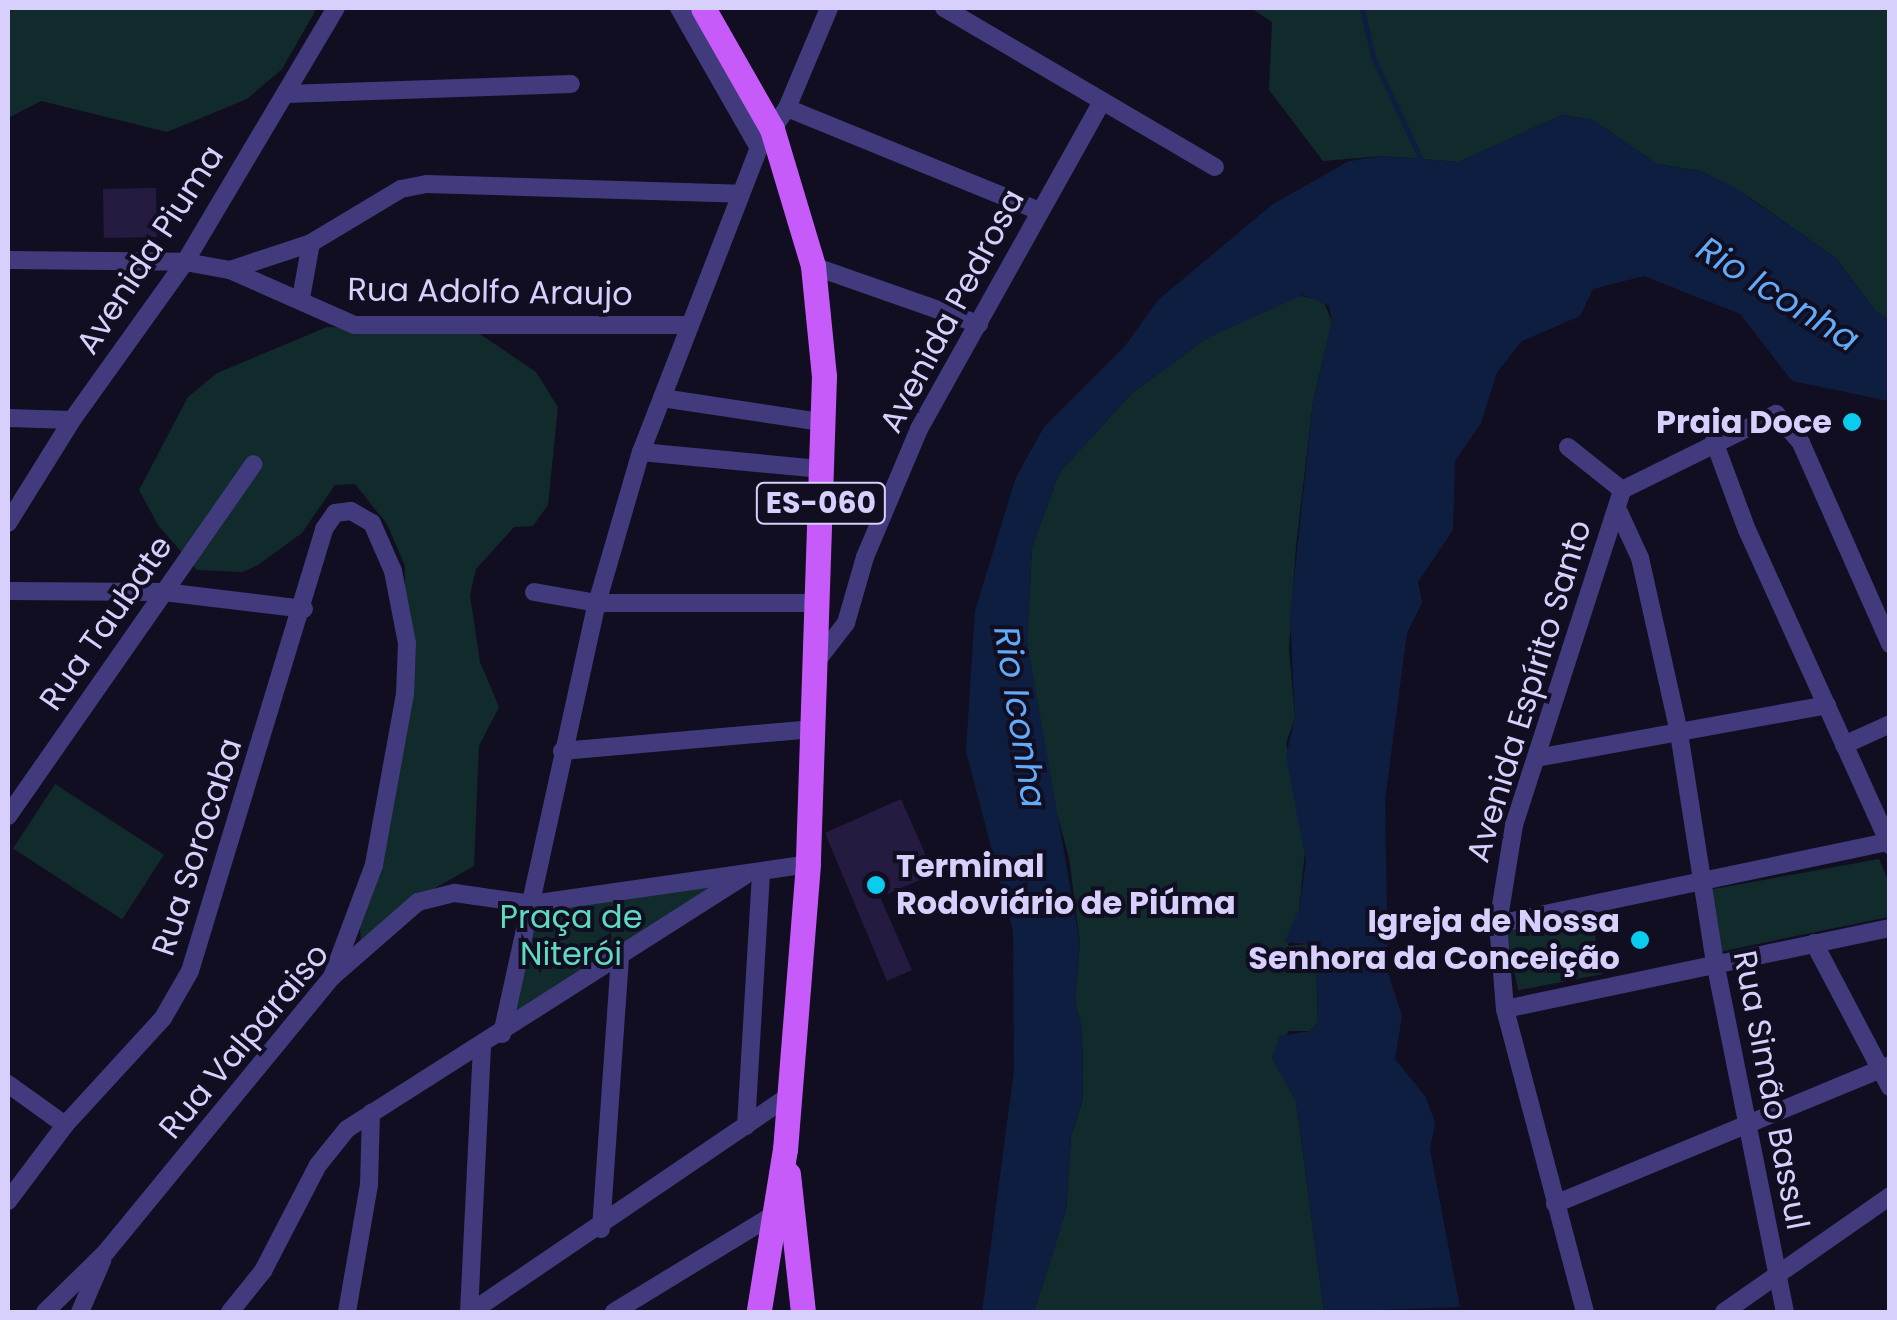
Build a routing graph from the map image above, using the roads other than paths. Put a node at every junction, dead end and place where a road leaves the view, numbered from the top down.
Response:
1 (336, 8) edge
2 (679, 8) edge
3 (702, 8) edge
4 (830, 8) edge
5 (944, 8) edge
6 (571, 84) dead end
7 (286, 94) junction
8 (1100, 104) junction
9 (787, 108) junction
10 (765, 139) junction
11 (1215, 168) dead end
12 (740, 194) junction
13 (1040, 211) junction
14 (311, 243) junction
15 (8, 260) edge
16 (185, 262) junction
17 (812, 266) junction
18 (230, 270) junction
19 (301, 298) junction
20 (979, 324) junction
21 (688, 325) junction
22 (662, 398) junction
23 (8, 418) edge
24 (72, 420) junction
25 (821, 422) junction
26 (1714, 441) junction
27 (1568, 448) dead end
28 (641, 452) junction
29 (254, 464) dead end
30 (822, 469) junction
31 (1620, 499) junction
32 (8, 523) edge
33 (8, 590) edge
34 (164, 592) junction
35 (534, 592) dead end
36 (597, 602) junction
37 (818, 603) junction
38 (304, 609) junction
39 (1890, 644) edge
40 (819, 658) junction
41 (1827, 706) junction
42 (1890, 724) edge
43 (816, 729) junction
44 (1679, 733) junction
45 (1844, 745) junction
46 (562, 751) junction
47 (1536, 758) junction
48 (8, 816) edge
49 (1889, 844) edge
50 (808, 864) junction
51 (756, 872) junction
52 (1702, 879) junction
53 (532, 904) junction
54 (1498, 924) junction
55 (1890, 928) edge
56 (1814, 943) junction
57 (620, 957) junction
58 (1714, 962) junction
59 (332, 978) junction
60 (1506, 1009) junction
61 (502, 1034) junction
62 (482, 1048) junction
63 (1884, 1068) edge
64 (8, 1084) edge
65 (1890, 1087) edge
66 (789, 1096) junction
67 (371, 1113) junction
68 (1746, 1122) junction
69 (64, 1125) junction
70 (746, 1126) junction
71 (785, 1149) junction
72 (1890, 1196) edge
73 (8, 1202) edge
74 (1555, 1204) junction
75 (771, 1216) junction
76 (601, 1229) junction
77 (106, 1252) junction
78 (1777, 1276) junction
79 (759, 1311) edge
80 (45, 1312) edge
81 (80, 1312) edge
82 (230, 1312) edge
83 (347, 1312) edge
84 (470, 1312) edge
85 (614, 1312) edge
86 (802, 1312) edge
87 (1585, 1312) edge
88 (1724, 1312) edge
89 (1785, 1312) edge

1 - 7 street, Avenida Piuma
2 - 10 street
3 - 10 main road, ES-060
4 - 9 street
5 - 8 street
6 - 7 street
7 - 16 street, Avenida Piuma
8 - 11 street
8 - 13 street, Avenida Pedrosa
9 - 10 street
9 - 13 street
10 - 12 street
10 - 17 main road, ES-060
12 - 14 street
12 - 21 street
13 - 20 street, Avenida Pedrosa
14 - 18 street
14 - 19 street
15 - 16 street, Rua Adolfo Araujo
16 - 18 street, Rua Adolfo Araujo
16 - 24 street, Avenida Piuma
17 - 20 street
17 - 25 main road, ES-060
18 - 19 street, Rua Adolfo Araujo
19 - 21 street, Rua Adolfo Araujo
20 - 40 street, Avenida Pedrosa
21 - 22 street
22 - 25 street
22 - 28 street
23 - 24 street
24 - 32 street, Avenida Piuma
25 - 30 main road, ES-060
26 - 31 street, Avenida Espírito Santo
26 - 39 street, Avenida Espírito Santo
26 - 41 street
27 - 31 street
28 - 30 street
28 - 36 street
29 - 34 street, Rua Taubate
30 - 37 main road, ES-060
31 - 44 street, Rua Simão Bassul
31 - 47 street, Avenida Espírito Santo
33 - 34 street
34 - 38 street
34 - 48 street, Rua Taubate
35 - 36 street
36 - 37 street
36 - 46 street
37 - 40 main road, ES-060
38 - 59 street, Rua Sorocaba
38 - 69 street, Rua Sorocaba
40 - 43 main road, ES-060
41 - 44 street
41 - 45 street
42 - 45 street
43 - 46 street
43 - 50 main road, ES-060
44 - 47 street
44 - 52 street, Rua Simão Bassul
45 - 49 street
46 - 53 street
47 - 54 street, Avenida Espírito Santo
49 - 52 street
50 - 51 street, Rua Valparaiso
50 - 66 main road, ES-060
51 - 53 street, Rua Valparaiso
51 - 57 street
51 - 70 street
52 - 54 street
52 - 58 street, Rua Simão Bassul
53 - 59 street, Rua Valparaiso
53 - 61 street
54 - 60 street, Avenida Espírito Santo
55 - 56 street
56 - 58 street
56 - 63 street
57 - 61 street
57 - 76 street
58 - 60 street
58 - 68 street, Rua Simão Bassul
59 - 77 street, Rua Valparaiso
60 - 74 street, Avenida Espírito Santo
61 - 62 street
62 - 67 street
62 - 84 street
63 - 65 street
63 - 68 street
64 - 69 street
66 - 70 street
66 - 71 main road, ES-060
67 - 82 street
67 - 83 street
68 - 74 street
68 - 78 street, Rua Simão Bassul
69 - 73 street, Rua Sorocaba
70 - 76 street
71 - 75 main road, ES-060
71 - 86 main road, ES-060
72 - 78 street
74 - 87 street, Avenida Espírito Santo
75 - 79 main road, ES-060
75 - 85 street
76 - 84 street
77 - 80 street, Rua Valparaiso
77 - 81 street
78 - 88 street
78 - 89 street, Rua Simão Bassul
79 - 86 main road, ES-060

